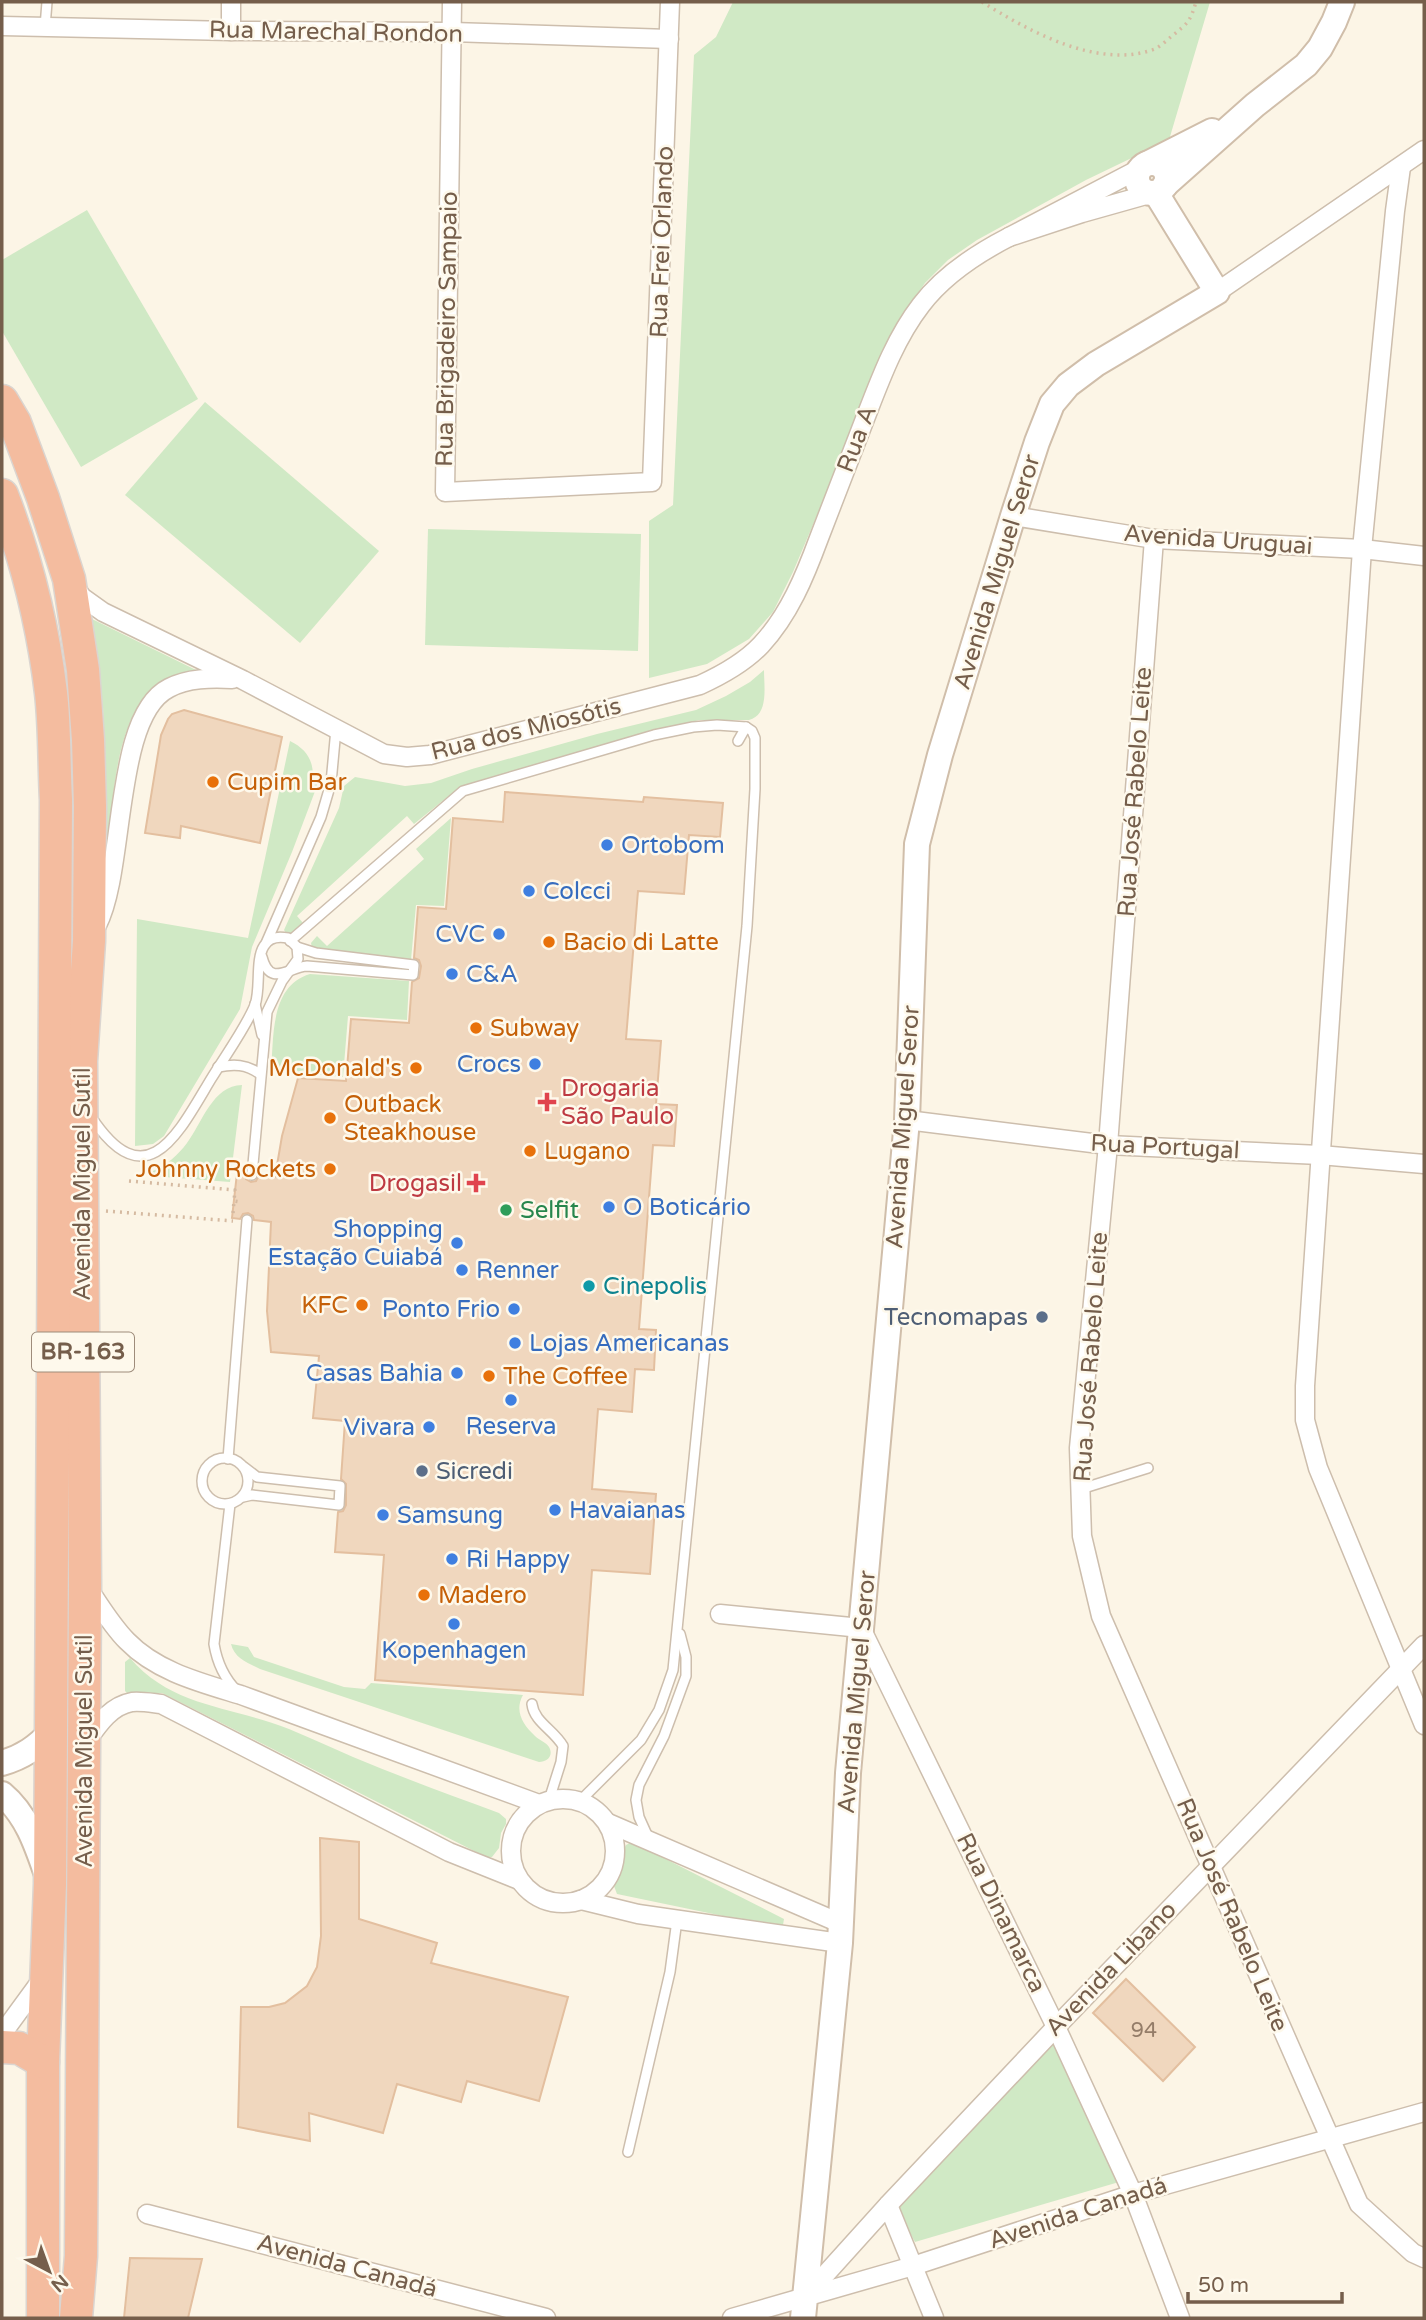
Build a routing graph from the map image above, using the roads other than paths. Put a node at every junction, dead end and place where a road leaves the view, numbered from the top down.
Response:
1 (47, 2) edge
2 (232, 2) edge
3 (452, 2) edge
4 (670, 2) edge
5 (1342, 2) edge
6 (2, 26) edge
7 (45, 27) junction
8 (231, 31) junction
9 (452, 32) junction
10 (669, 39) junction
11 (1255, 105) junction
12 (1424, 150) edge
13 (1145, 165) junction
14 (1401, 167) junction
15 (1158, 190) junction
16 (1009, 237) junction
17 (1217, 292) junction
18 (2, 401) edge
19 (652, 482) joint
20 (2, 495) edge
21 (1013, 516) junction
22 (1154, 539) junction
23 (1362, 549) junction
24 (1424, 556) edge
25 (69, 579) junction
26 (736, 666) joint
27 (243, 680) junction
28 (746, 727) junction
29 (336, 729) junction
30 (738, 741) dead end
31 (89, 941) junction
32 (265, 944) junction
33 (293, 944) junction
34 (261, 956) junction
35 (292, 970) junction
36 (255, 1004) junction
37 (264, 1044) junction
38 (218, 1067) junction
39 (260, 1074) junction
40 (81, 1102) junction
41 (907, 1120) junction
42 (1108, 1145) junction
43 (1320, 1155) junction
44 (1424, 1164) edge
45 (252, 1175) dead end
46 (247, 1220) dead end
47 (228, 1458) junction
48 (244, 1467) junction
49 (1149, 1468) dead end
50 (1081, 1489) junction
51 (243, 1497) junction
52 (230, 1504) junction
53 (85, 1585) junction
54 (720, 1614) dead end
55 (678, 1626) junction
56 (861, 1628) junction
57 (1424, 1646) edge
58 (1401, 1671) junction
59 (241, 1695) junction
60 (532, 1704) dead end
61 (1424, 1725) edge
62 (51, 1732) junction
63 (84, 1745) junction
64 (2, 1763) edge
65 (2, 1794) edge
66 (580, 1801) junction
67 (544, 1802) junction
68 (608, 1823) junction
69 (650, 1842) junction
70 (1211, 1865) junction
71 (519, 1880) junction
72 (50, 1884) junction
73 (581, 1900) junction
74 (677, 1920) junction
75 (841, 1933) junction
76 (45, 1976) junction
77 (1056, 2027) junction
78 (2, 2035) edge
79 (2, 2047) edge
80 (43, 2062) junction
81 (1424, 2112) edge
82 (1329, 2139) junction
83 (628, 2152) dead end
84 (1133, 2194) junction
85 (888, 2205) junction
86 (148, 2214) dead end
87 (1424, 2258) edge
88 (913, 2266) junction
89 (804, 2308) edge
90 (43, 2318) edge
91 (76, 2318) edge
92 (546, 2318) edge
93 (732, 2318) edge
94 (934, 2318) edge
95 (1180, 2318) edge

1 - 7 lane
2 - 8 street
3 - 9 street, Rua Brigadeiro Sampaio
4 - 10 street, Rua Frei Orlando
5 - 11 street, Rua A
6 - 7 street, Rua Marechal Rondon
7 - 8 street, Rua Marechal Rondon
8 - 9 street, Rua Marechal Rondon
9 - 10 street, Rua Marechal Rondon
9 - 19 street, Rua Brigadeiro Sampaio
10 - 19 street, Rua Frei Orlando
11 - 13 street, Rua A
11 - 15 street, Rua A
12 - 14 street, Avenida Miguel Seror
13 - 15 street
13 - 16 street, Rua A
14 - 17 street, Avenida Miguel Seror
14 - 23 street
15 - 16 street, Rua A
15 - 17 street
16 - 26 street, Rua A
17 - 21 street, Avenida Miguel Seror
18 - 25 highway, Avenida Miguel Sutil / BR-163
20 - 62 highway, Avenida Miguel Sutil / BR-163
21 - 22 street, Avenida Uruguai
21 - 41 street, Avenida Miguel Seror
22 - 23 street, Avenida Uruguai
22 - 42 street, Rua José Rabelo Leite
23 - 24 street, Avenida Uruguai
23 - 43 street
25 - 27 street, Rua dos Miosótis
25 - 31 highway, Avenida Miguel Sutil / BR-163
26 - 29 street, Rua dos Miosótis
27 - 29 street, Rua dos Miosótis
27 - 31 street, Rua dos Miosótis
28 - 30 lane
28 - 33 lane
28 - 55 lane
29 - 32 lane
31 - 40 highway, Avenida Miguel Sutil / BR-163
32 - 33 lane
32 - 34 lane
33 - 35 lane
33 - 35 lane
34 - 35 lane
34 - 36 lane
35 - 37 lane
36 - 37 lane
36 - 38 lane
37 - 39 lane
38 - 39 lane
38 - 40 lane
39 - 45 lane
40 - 53 highway, Avenida Miguel Sutil / BR-163
41 - 42 street, Rua Portugal
41 - 56 street, Avenida Miguel Seror
42 - 43 street, Rua Portugal
42 - 50 street, Rua José Rabelo Leite
43 - 44 street, Rua Portugal
43 - 58 street
46 - 47 lane
47 - 48 lane
47 - 52 lane
48 - 51 lane
48 - 51 lane
49 - 50 lane
50 - 70 street, Rua José Rabelo Leite
51 - 52 lane
52 - 59 lane
53 - 59 street
53 - 63 highway, Avenida Miguel Sutil / BR-163
54 - 56 street
55 - 66 lane
55 - 69 lane
56 - 75 street, Avenida Miguel Seror
56 - 77 street, Rua Dinamarca
57 - 58 street, Avenida Libano
58 - 61 street
58 - 70 street, Avenida Libano
59 - 67 street
60 - 67 lane
62 - 64 street
62 - 72 highway, Avenida Miguel Sutil / BR-163
63 - 71 street
63 - 91 highway, Avenida Miguel Sutil / BR-163
65 - 72 street
66 - 67 street
66 - 68 street
67 - 71 street
68 - 69 street
68 - 73 street
69 - 75 street
70 - 77 street, Avenida Libano
70 - 82 street, Rua José Rabelo Leite
71 - 73 street
72 - 76 highway, Avenida Miguel Sutil / BR-163
73 - 74 street
74 - 75 street
74 - 83 lane
75 - 89 street, Avenida Miguel Seror
76 - 78 street
76 - 80 highway, Avenida Miguel Sutil / BR-163
77 - 84 street, Rua Dinamarca
77 - 85 street, Avenida Libano
79 - 80 highway
80 - 90 highway, Avenida Miguel Sutil / BR-163
81 - 82 street, Avenida Canadá
82 - 84 street, Avenida Canadá
82 - 87 street, Rua José Rabelo Leite
84 - 88 street, Avenida Canadá
84 - 95 street, Rua Dinamarca
85 - 88 street
85 - 89 street, Avenida Libano
86 - 92 street, Avenida Canadá
88 - 89 street, Avenida Canadá
88 - 94 street
89 - 93 street, Avenida Canadá

